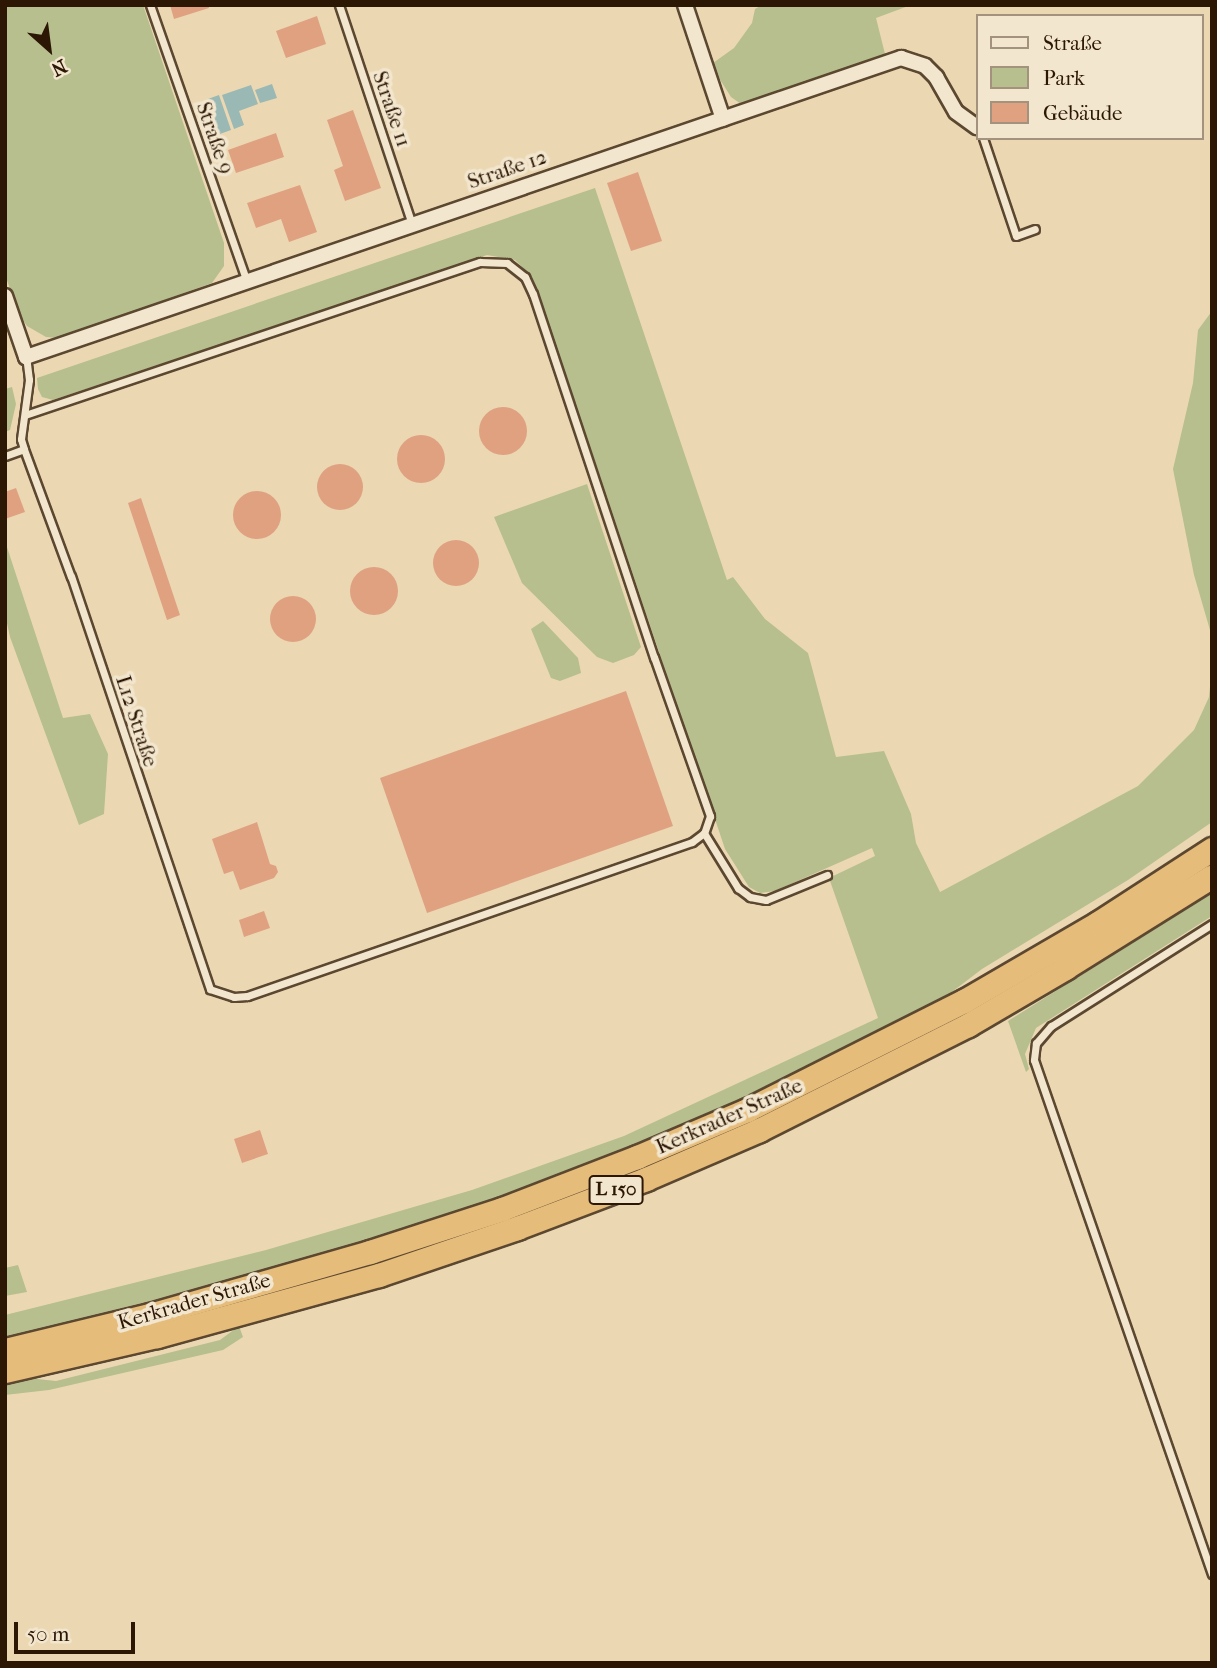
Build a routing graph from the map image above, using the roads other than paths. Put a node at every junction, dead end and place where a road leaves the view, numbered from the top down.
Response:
1 (150, 5) edge
2 (339, 5) edge
3 (685, 5) edge
4 (723, 118) junction
5 (976, 126) edge
6 (984, 140) edge
7 (412, 224) junction
8 (1035, 229) dead end
9 (247, 282) junction
10 (5, 296) edge
11 (26, 357) junction
12 (25, 415) junction
13 (24, 449) junction
14 (5, 456) edge
15 (704, 833) junction
16 (1209, 856) edge
17 (827, 875) dead end
18 (1212, 925) edge
19 (5, 1350) edge
20 (5, 1371) edge
21 (1212, 1574) edge

1 - 9 lane, Straße 9
2 - 7 lane, Straße 11
3 - 4 street
4 - 5 street, Straße 12
4 - 7 street, Straße 12
6 - 8 lane
7 - 9 street, Straße 12
9 - 11 street, Straße 12
10 - 11 street
11 - 12 lane
12 - 13 lane
12 - 15 lane
13 - 14 lane
13 - 15 lane, L12 Straße
15 - 17 lane
16 - 19 highway, Kerkrader Straße / L 150
16 - 20 highway, Kerkrader Straße / L 150
18 - 21 lane

